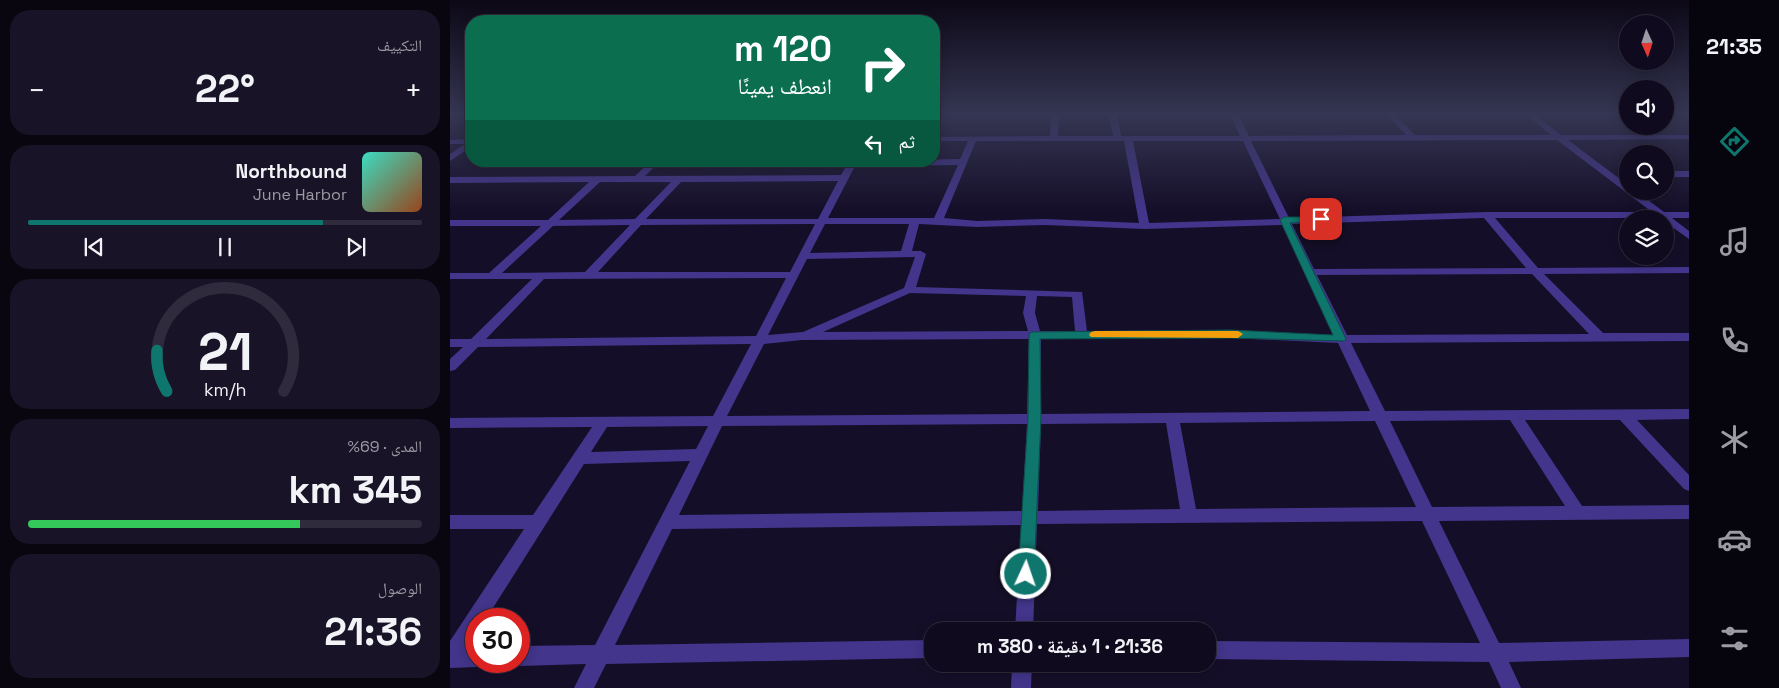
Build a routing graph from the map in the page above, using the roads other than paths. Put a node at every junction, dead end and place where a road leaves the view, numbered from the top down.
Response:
1 (970, 146) edge
2 (1130, 146) edge
3 (1248, 146) edge
4 (1571, 146) edge
5 (465, 147) edge
6 (450, 158) edge
7 (940, 162) edge
8 (964, 162) junction
9 (650, 167) edge
10 (850, 167) edge
11 (1674, 174) edge
12 (1689, 174) edge
13 (1608, 175) junction
14 (1619, 175) edge
15 (678, 178) junction
16 (845, 178) junction
17 (450, 180) edge
18 (597, 180) junction
19 (636, 180) junction
20 (1619, 183) edge
21 (1642, 200) edge
22 (1655, 210) edge
23 (1619, 214) edge
24 (1674, 214) edge
25 (1487, 215) junction
26 (1689, 215) edge
27 (1284, 220) junction
28 (915, 221) junction
29 (938, 221) junction
30 (551, 222) junction
31 (450, 223) edge
32 (636, 223) junction
33 (822, 223) junction
34 (1674, 225) edge
35 (1145, 226) junction
36 (1689, 236) edge
37 (906, 253) junction
38 (804, 256) junction
39 (1689, 270) edge
40 (1535, 271) junction
41 (1310, 272) junction
42 (589, 275) junction
43 (794, 275) junction
44 (450, 276) edge
45 (492, 276) junction
46 (541, 276) junction
47 (909, 290) junction
48 (1032, 292) junction
49 (1035, 335) junction
50 (1081, 335) junction
51 (802, 336) junction
52 (1599, 337) junction
53 (1684, 338) edge
54 (1340, 339) junction
55 (759, 340) junction
56 (450, 343) edge
57 (473, 343) junction
58 (1689, 348) edge
59 (450, 367) edge
60 (1689, 414) edge
61 (1514, 415) junction
62 (1624, 415) junction
63 (1380, 416) junction
64 (1172, 417) junction
65 (1034, 418) junction
66 (718, 420) junction
67 (602, 422) junction
68 (450, 423) edge
69 (702, 456) junction
70 (579, 458) junction
71 (1689, 485) edge
72 (1689, 512) edge
73 (1578, 513) junction
74 (1426, 515) junction
75 (1029, 517) junction
76 (1189, 517) junction
77 (450, 522) edge
78 (538, 522) junction
79 (669, 522) junction
80 (1024, 622) edge
81 (1689, 648) edge
82 (924, 649) edge
83 (1216, 650) edge
84 (1494, 653) junction
85 (600, 654) junction
86 (530, 656) edge
87 (465, 657) edge
88 (450, 658) edge
89 (1022, 672) edge
90 (584, 688) edge
91 (1021, 688) edge
92 (1510, 688) edge

1 - 8 street
2 - 35 street
3 - 27 street
4 - 13 street
5 - 6 street
7 - 8 street
8 - 29 street
9 - 19 street
10 - 16 street
11 - 12 street
13 - 14 street
13 - 20 street
15 - 16 street
15 - 19 street
15 - 32 street
16 - 33 street
17 - 18 street
18 - 19 street
18 - 30 street
21 - 22 street
23 - 25 street
24 - 26 street
25 - 27 street
25 - 40 street
27 - 35 street
27 - 41 street
28 - 29 street
28 - 33 street
28 - 37 street
29 - 35 street
30 - 31 street
30 - 32 street
30 - 45 street
32 - 33 street
32 - 42 street
33 - 38 street
34 - 36 street
37 - 38 street
37 - 47 street
38 - 43 street
39 - 40 street
40 - 41 street
40 - 52 street
41 - 54 street
42 - 43 street
42 - 46 street
43 - 55 street
44 - 45 street
45 - 46 street
46 - 57 street
47 - 48 street
47 - 51 street
48 - 49 street
48 - 50 street
49 - 50 street
49 - 51 street
49 - 65 street
50 - 54 street
51 - 55 street
52 - 53 street
52 - 54 street
53 - 58 street
54 - 63 street
55 - 57 street
55 - 66 street
56 - 57 street
57 - 59 street
60 - 62 street
61 - 62 street
61 - 63 street
61 - 73 street
62 - 71 street
63 - 64 street
63 - 74 street
64 - 65 street
64 - 76 street
65 - 66 street
65 - 75 street
66 - 67 street
66 - 69 street
67 - 68 street
67 - 70 street
69 - 70 street
69 - 79 street
70 - 78 street
72 - 73 street
73 - 74 street
74 - 76 street
74 - 84 street
75 - 76 street
75 - 79 street
75 - 80 street
77 - 78 street
78 - 88 street
79 - 85 street
81 - 84 street
82 - 85 street
83 - 84 street
84 - 92 street
85 - 86 street
85 - 90 street
87 - 88 street
89 - 91 street

